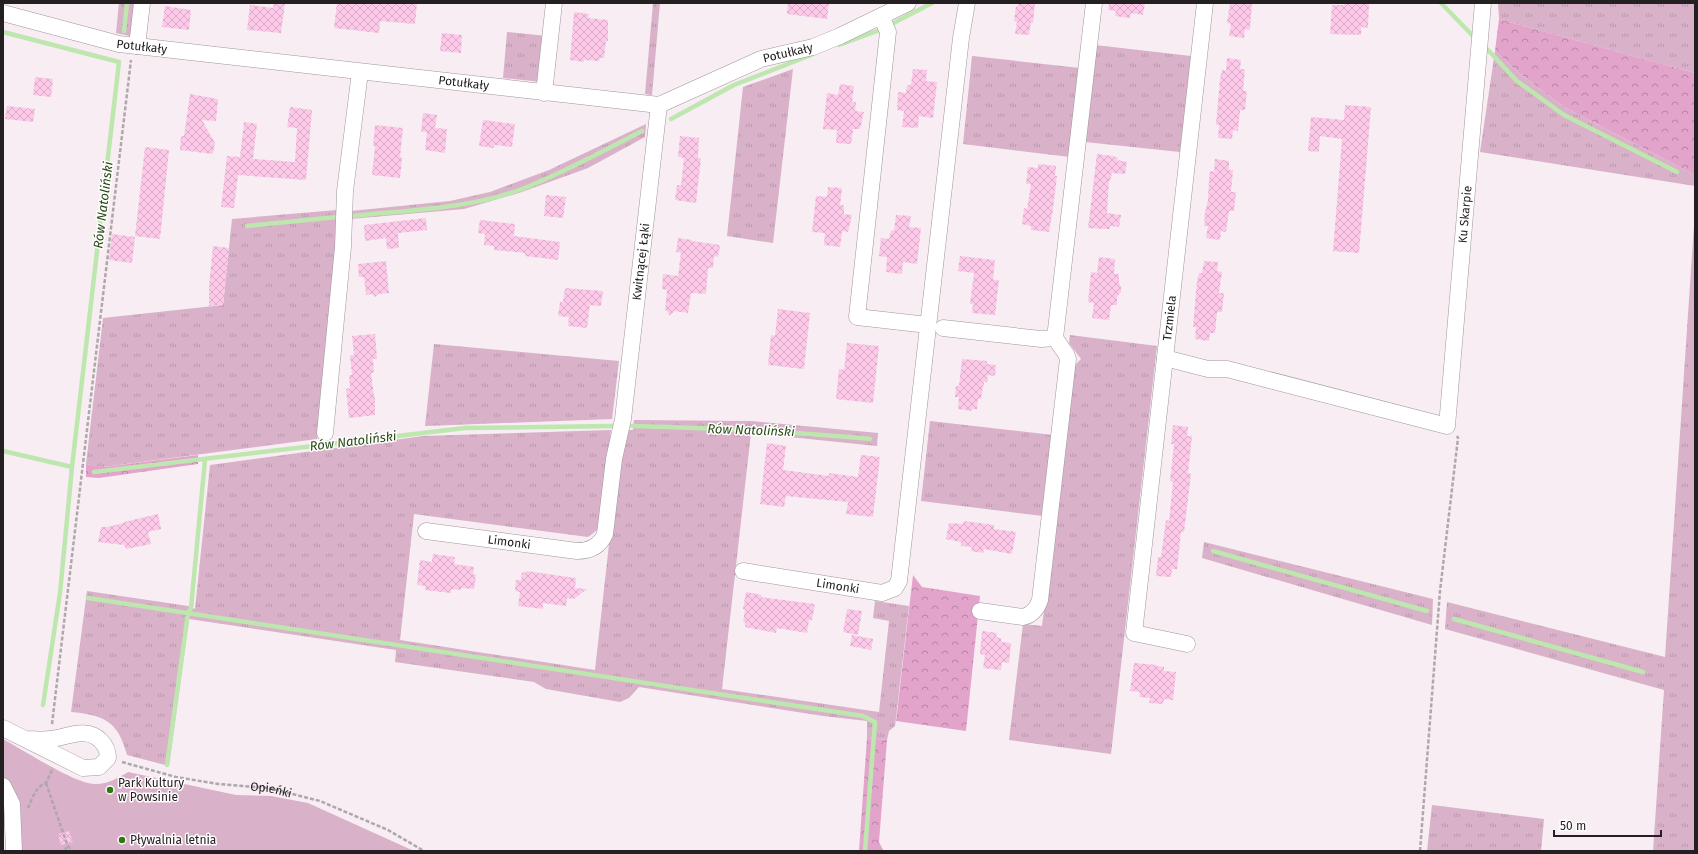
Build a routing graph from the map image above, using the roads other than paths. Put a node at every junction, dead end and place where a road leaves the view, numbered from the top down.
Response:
1 (142, 3) edge
2 (554, 3) edge
3 (908, 3) edge
4 (967, 3) edge
5 (1094, 3) edge
6 (1205, 3) edge
7 (1483, 3) edge
8 (3, 13) edge
9 (884, 23) junction
10 (137, 46) junction
11 (360, 72) junction
12 (544, 93) junction
13 (659, 105) junction
14 (936, 326) junction
15 (1055, 338) junction
16 (1165, 358) junction
17 (325, 433) dead end
18 (426, 531) dead end
19 (593, 548) joint
20 (743, 571) dead end
21 (980, 611) dead end
22 (1186, 644) dead end
23 (3, 728) edge
24 (26, 739) junction
25 (3, 786) edge
26 (14, 851) edge

1 - 10 street
2 - 12 street
3 - 9 street, Potułkały
4 - 14 street
5 - 15 street
6 - 16 street, Trzmiela
7 - 16 street, Ku Skarpie
8 - 10 street, Potułkały
9 - 13 street, Potułkały
9 - 14 street
10 - 11 street, Potułkały
11 - 12 street, Potułkały
11 - 17 street
12 - 13 street, Potułkały
13 - 19 street, Kwitnącej Łąki
14 - 15 street
14 - 20 street, Limonki
15 - 21 street
16 - 22 street, Trzmiela
18 - 19 street, Limonki
23 - 24 street
24 - 24 street
25 - 26 street

